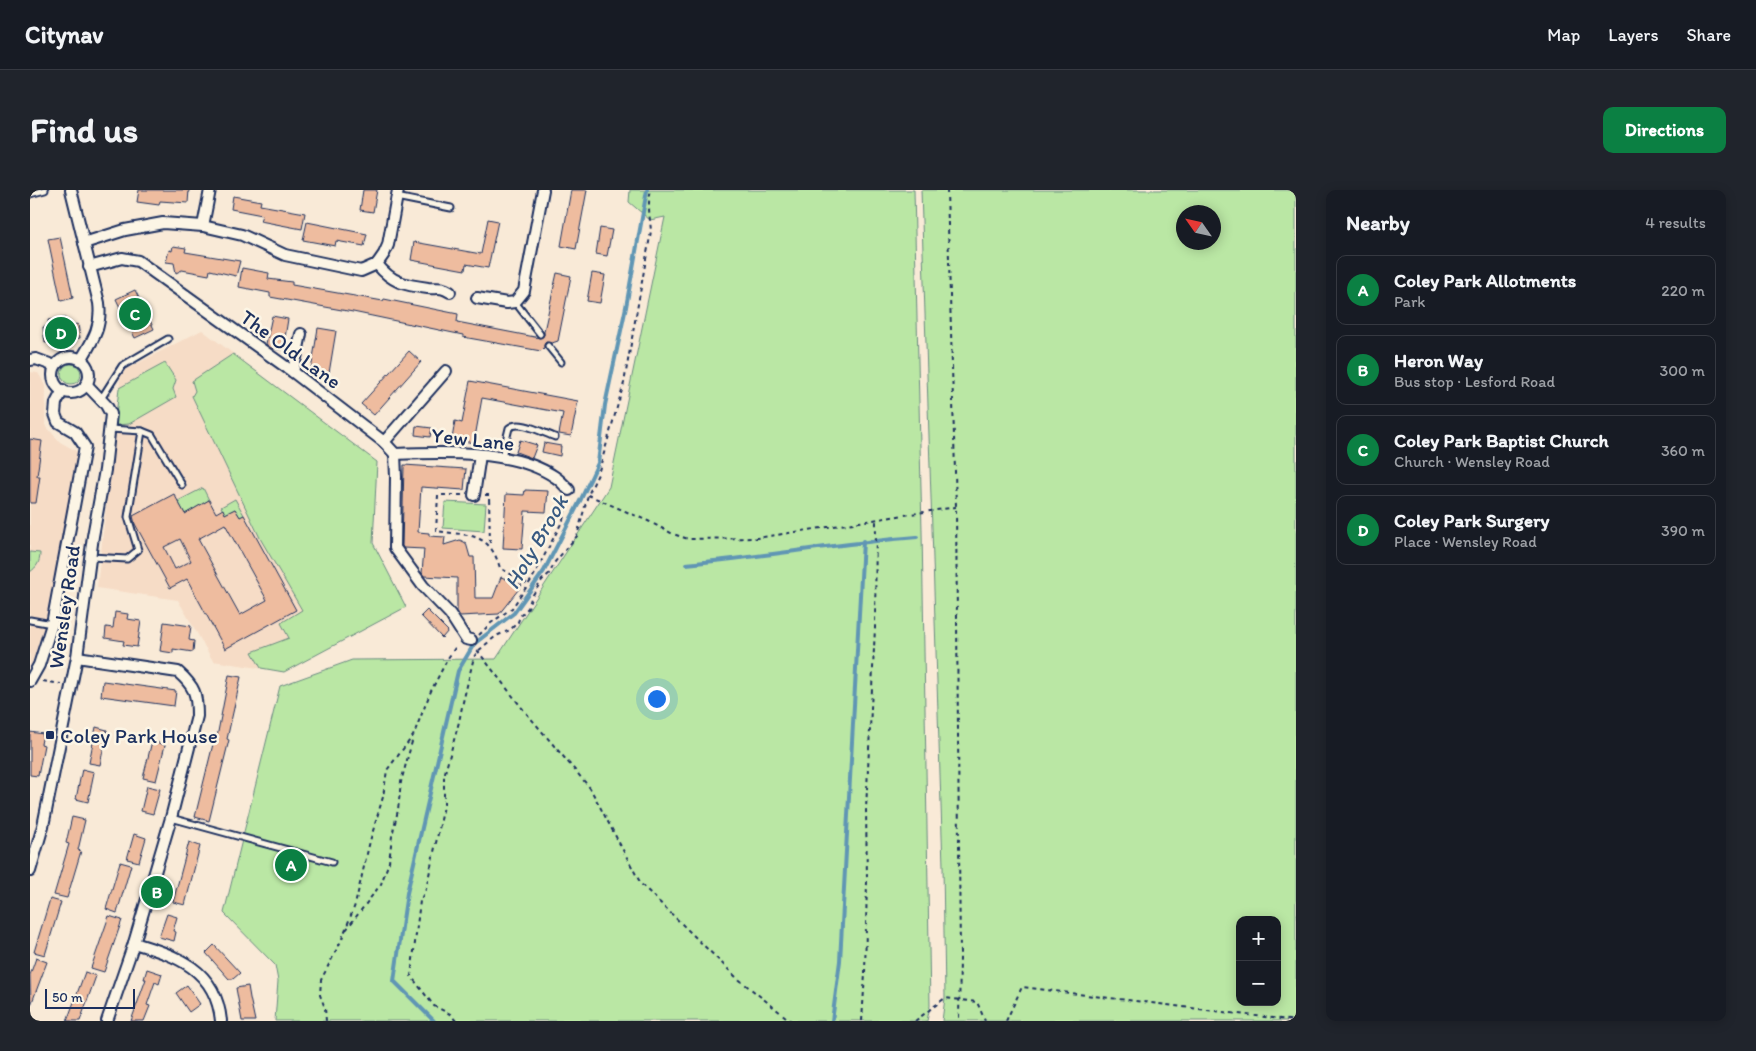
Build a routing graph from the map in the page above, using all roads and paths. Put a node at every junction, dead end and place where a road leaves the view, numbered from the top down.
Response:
1 (45, 190) edge
2 (71, 190) edge
3 (210, 190) edge
4 (543, 190) edge
5 (651, 190) edge
6 (947, 190) edge
7 (397, 193) edge
8 (30, 194) edge
9 (451, 208) dead end
10 (203, 226) junction
11 (84, 243) junction
12 (377, 264) junction
13 (90, 267) junction
14 (450, 292) dead end
15 (477, 298) dead end
16 (515, 302) junction
17 (301, 334) dead end
18 (540, 334) dead end
19 (168, 339) dead end
20 (548, 346) dead end
21 (30, 360) edge
22 (81, 360) junction
23 (561, 362) dead end
24 (56, 366) junction
25 (446, 371) dead end
26 (293, 372) junction
27 (86, 384) junction
28 (62, 390) junction
29 (101, 399) junction
30 (109, 429) junction
31 (142, 431) junction
32 (555, 437) dead end
33 (384, 442) junction
34 (395, 454) junction
35 (480, 456) junction
36 (502, 457) junction
37 (182, 485) dead end
38 (569, 490) joint
39 (474, 495) junction
40 (588, 495) junction
41 (956, 507) junction
42 (876, 520) junction
43 (490, 546) junction
44 (91, 557) junction
45 (528, 584) junction
46 (30, 620) edge
47 (52, 624) junction
48 (468, 640) junction
49 (478, 651) junction
50 (77, 656) junction
51 (31, 680) edge
52 (72, 686) junction
53 (413, 736) junction
54 (171, 818) junction
55 (332, 862) dead end
56 (30, 871) edge
57 (344, 932) junction
58 (134, 943) junction
59 (960, 1000) junction
60 (107, 1021) edge
61 (221, 1021) edge
62 (326, 1021) edge
63 (456, 1021) edge
64 (791, 1021) edge
65 (862, 1021) edge
66 (915, 1021) edge
67 (958, 1021) edge
68 (985, 1021) edge
69 (1006, 1021) edge
70 (1296, 1021) edge

1 - 8 lane
2 - 11 street
3 - 10 street
4 - 16 street
5 - 40 path
6 - 41 path
7 - 9 lane
7 - 12 street
10 - 11 street
10 - 12 street
11 - 13 street
12 - 14 street
13 - 22 street
13 - 26 street, The Old Lane
15 - 16 street
16 - 18 lane
17 - 26 street
19 - 29 lane
20 - 23 lane
21 - 24 street
22 - 24 street
22 - 27 street
24 - 28 street
25 - 33 street
26 - 33 street, The Old Lane
27 - 28 street
27 - 29 street, Wensley Road
28 - 47 street
29 - 30 street, Wensley Road
30 - 31 lane
30 - 44 street, Wensley Road
31 - 37 lane
31 - 44 lane
32 - 36 lane
33 - 34 street, The Old Lane
34 - 35 street, Yew Lane
34 - 48 street
35 - 36 street, Yew Lane
35 - 39 street
36 - 38 street, Yew Lane
38 - 45 path
39 - 43 path
39 - 43 path
40 - 42 path
40 - 49 path
41 - 42 path
41 - 59 path
42 - 65 path
43 - 45 path
44 - 50 street, Wensley Road
45 - 48 path
46 - 47 lane
47 - 51 street
48 - 53 path
49 - 63 path
49 - 64 path
50 - 52 street, Wensley Road
50 - 54 street
51 - 52 path
52 - 56 street, Wensley Road
53 - 57 path
53 - 57 path
54 - 55 lane
54 - 58 street
57 - 62 path
58 - 60 street
58 - 61 street
59 - 66 path
59 - 67 path
59 - 68 path
69 - 70 path

